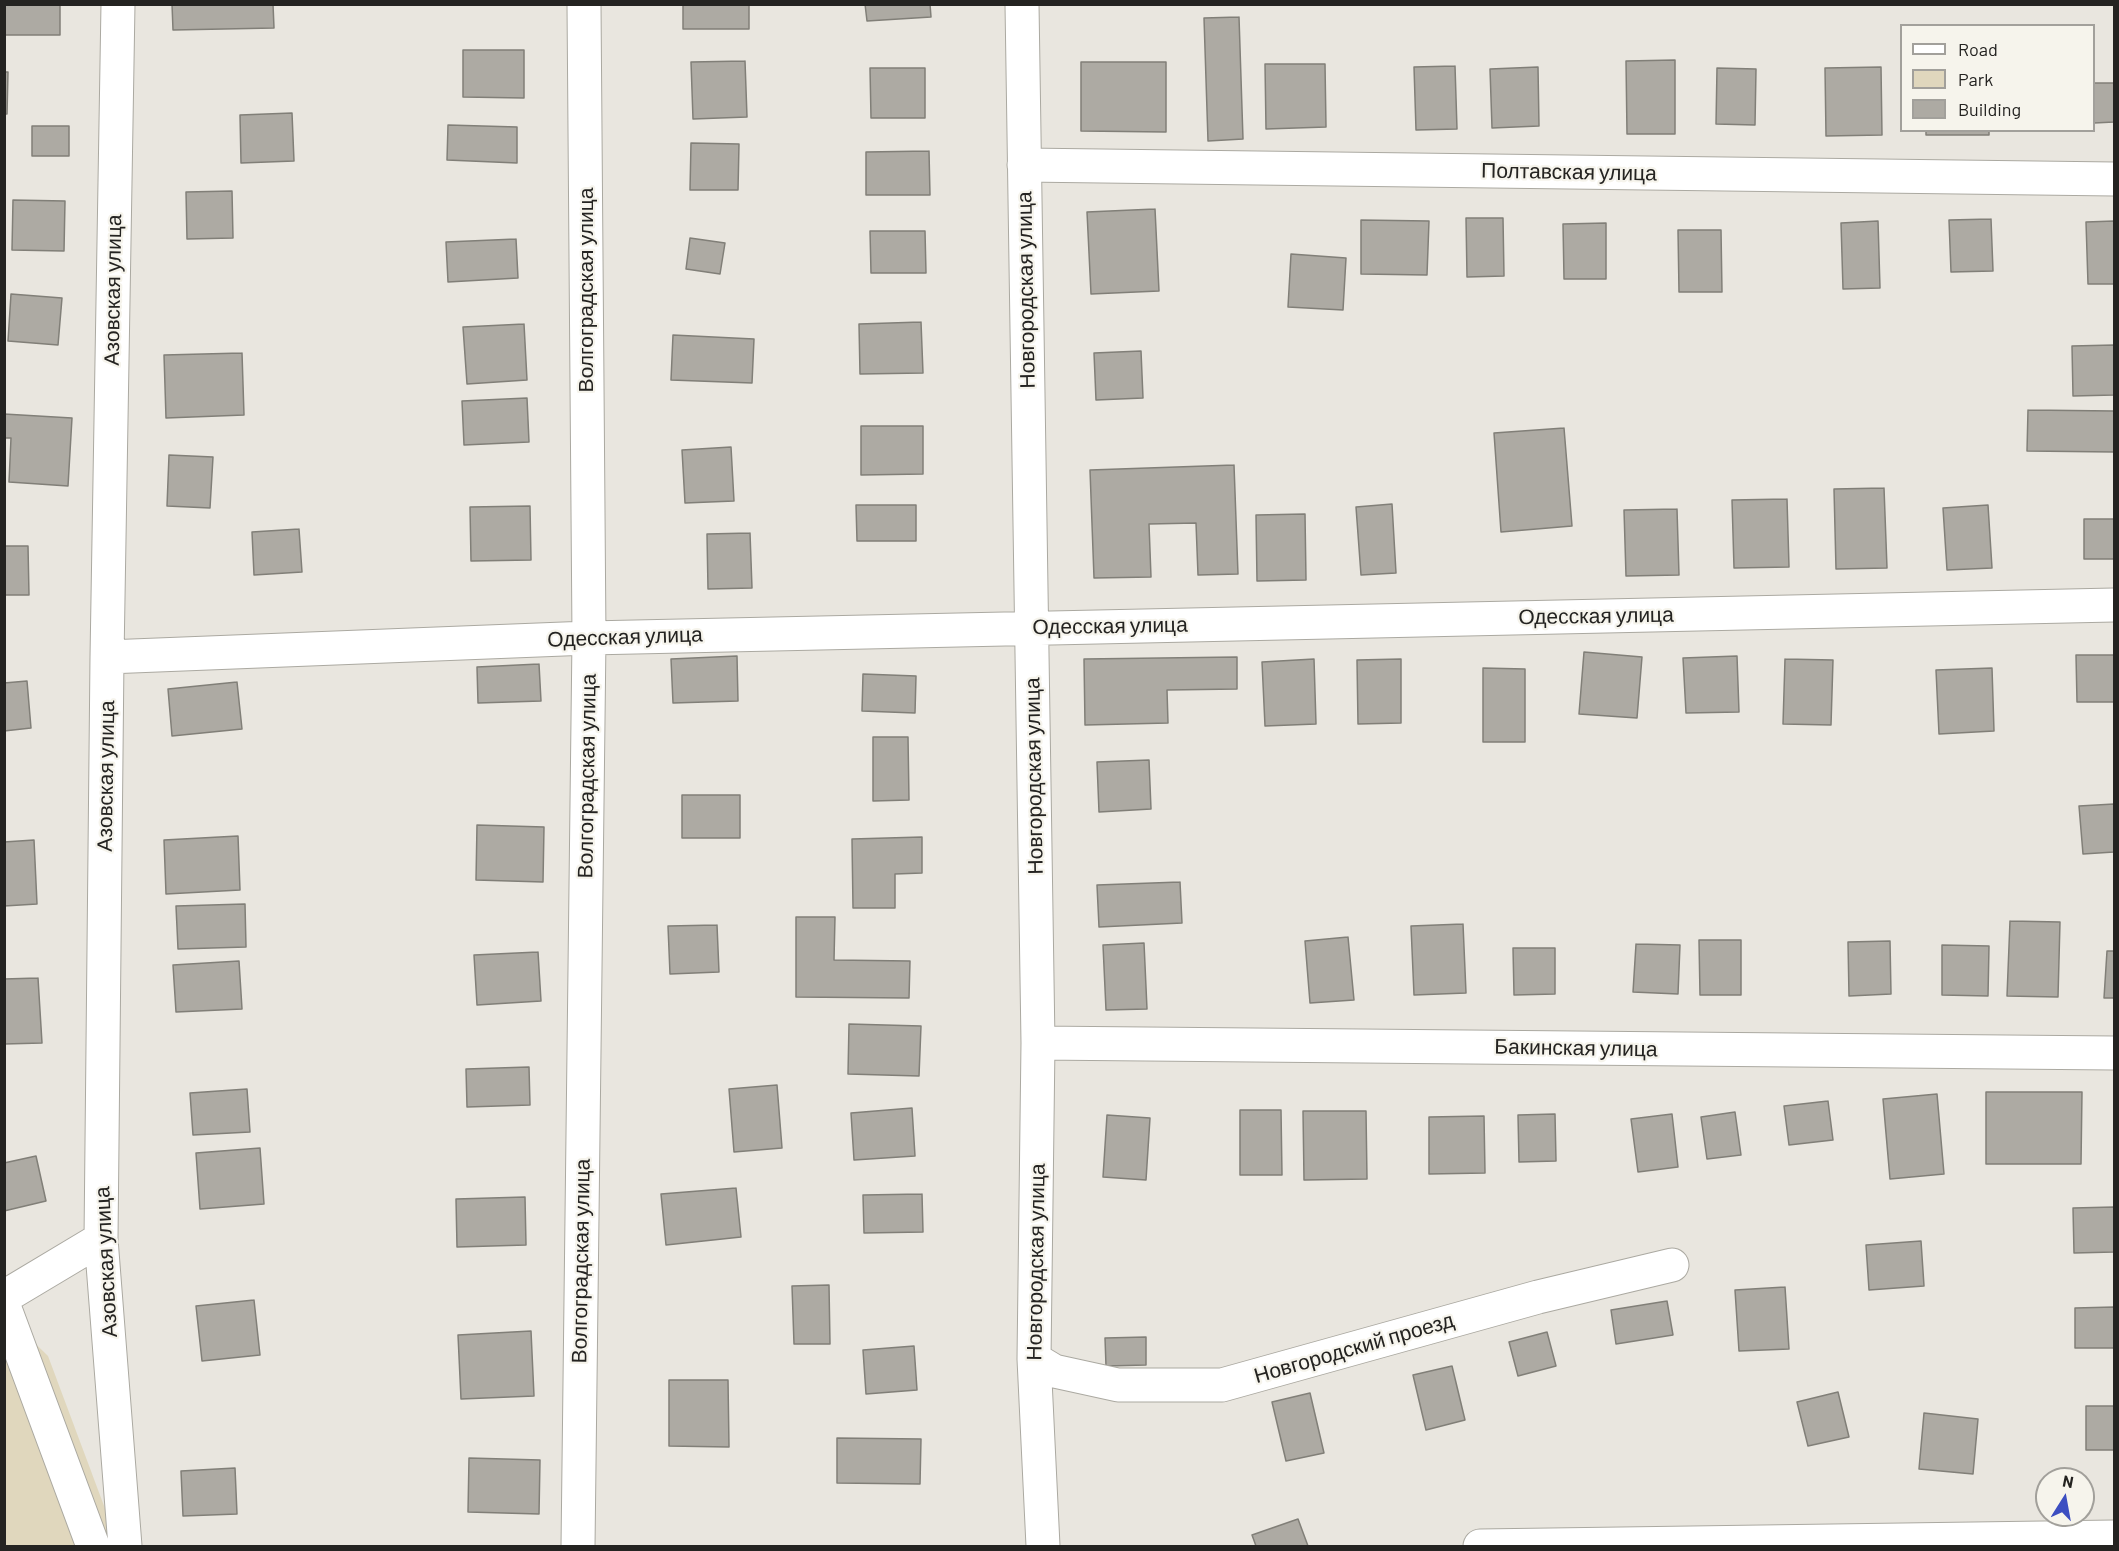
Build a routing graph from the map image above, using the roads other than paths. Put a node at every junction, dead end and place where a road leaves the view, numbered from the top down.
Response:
1 (118, 4) edge
2 (584, 4) edge
3 (1022, 4) edge
4 (1024, 165) junction
5 (2115, 179) edge
6 (2115, 605) edge
7 (1032, 628) junction
8 (589, 638) junction
9 (107, 657) junction
10 (1038, 1043) junction
11 (2115, 1053) edge
12 (101, 1239) junction
13 (1672, 1265) dead end
14 (4, 1297) edge
15 (4, 1306) edge
16 (1034, 1359) junction
17 (2115, 1537) edge
18 (93, 1546) edge
19 (125, 1546) edge
20 (578, 1546) edge
21 (1043, 1546) edge
22 (1480, 1546) edge

1 - 9 street, Азовская улица
2 - 8 street, Волгоградская улица
3 - 4 street, Новгородская улица
4 - 5 street, Полтавская улица
4 - 7 street, Новгородская улица
6 - 7 street, Одесская улица
7 - 8 street, Одесская улица
7 - 10 street, Новгородская улица
8 - 9 street, Одесская улица
8 - 20 street, Волгоградская улица
9 - 12 street, Азовская улица
10 - 11 street, Бакинская улица
10 - 16 street, Новгородская улица
12 - 14 street
12 - 19 street, Азовская улица
13 - 16 street, Новгородский проезд
15 - 18 street
16 - 21 street, Новгородская улица
17 - 22 street

